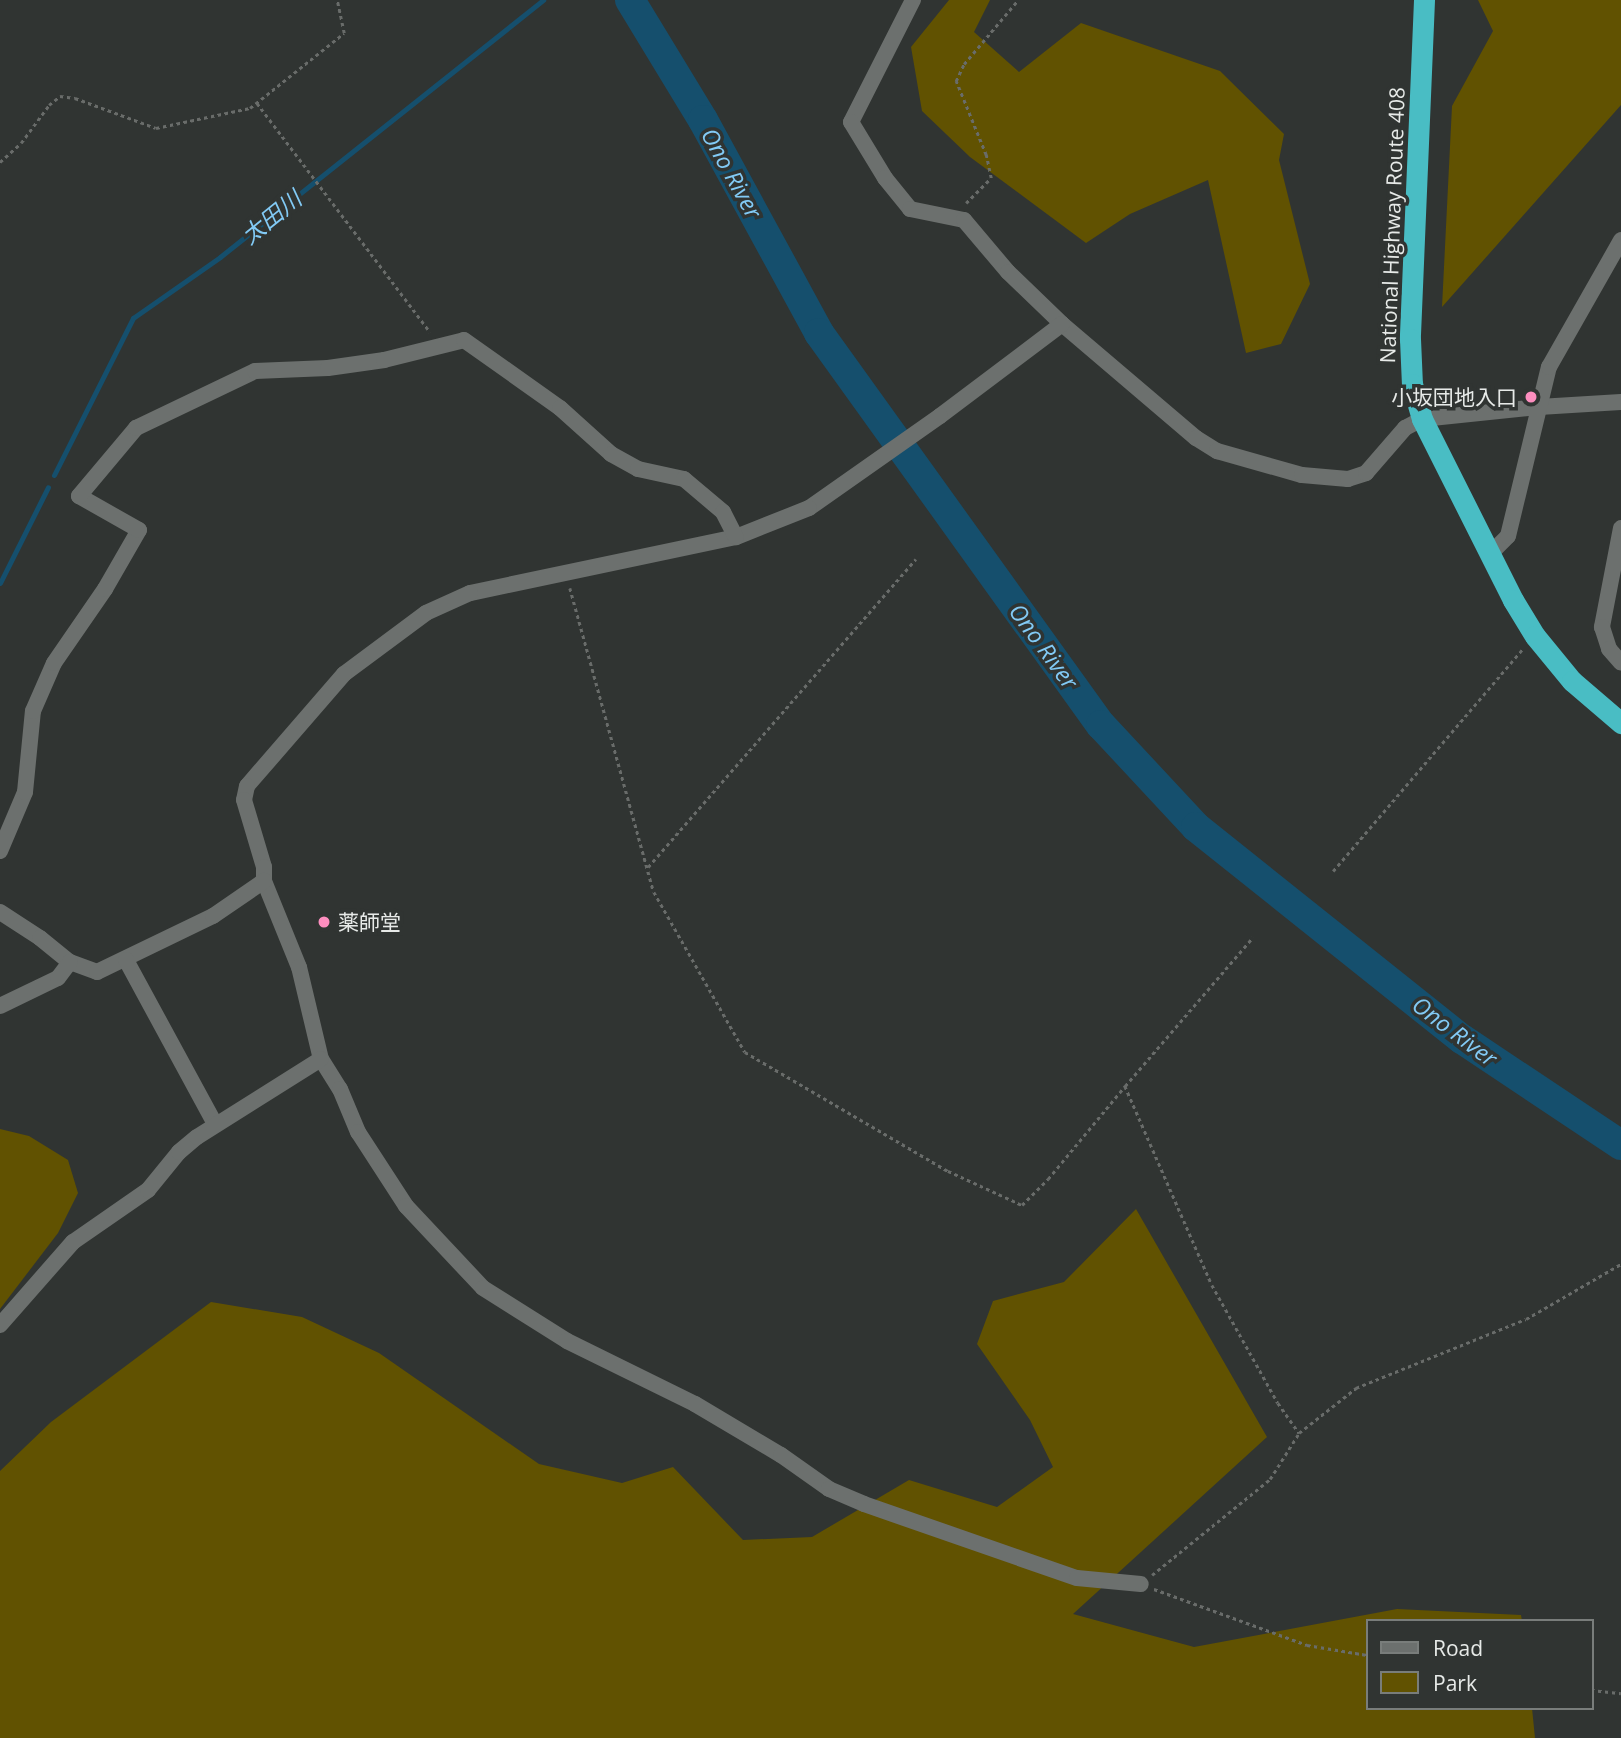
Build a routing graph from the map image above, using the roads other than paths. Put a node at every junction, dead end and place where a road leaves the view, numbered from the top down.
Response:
1 (913, 0) edge
2 (1424, 0) edge
3 (1621, 240) edge
4 (1062, 324) junction
5 (1621, 402) edge
6 (1539, 407) junction
7 (1422, 419) junction
8 (1621, 528) edge
9 (736, 537) junction
10 (1490, 554) junction
11 (1615, 578) edge
12 (1621, 663) edge
13 (1621, 723) edge
14 (0, 851) edge
15 (264, 881) junction
16 (0, 912) edge
17 (126, 960) junction
18 (70, 962) junction
19 (0, 1006) edge
20 (321, 1059) junction
21 (215, 1124) junction
22 (0, 1325) edge
23 (1141, 1584) road end

1 - 4 street
2 - 7 highway, National Highway Route 408
3 - 6 street
4 - 7 street
4 - 9 street
5 - 6 street
6 - 7 street
6 - 10 street
7 - 10 highway, National Highway Route 408
8 - 11 street
9 - 14 street
9 - 15 street
10 - 13 highway, National Highway Route 408
11 - 12 street
15 - 17 street
15 - 20 street
16 - 18 street
17 - 18 street
17 - 21 street
18 - 19 street
20 - 21 street
20 - 23 street
21 - 22 street

